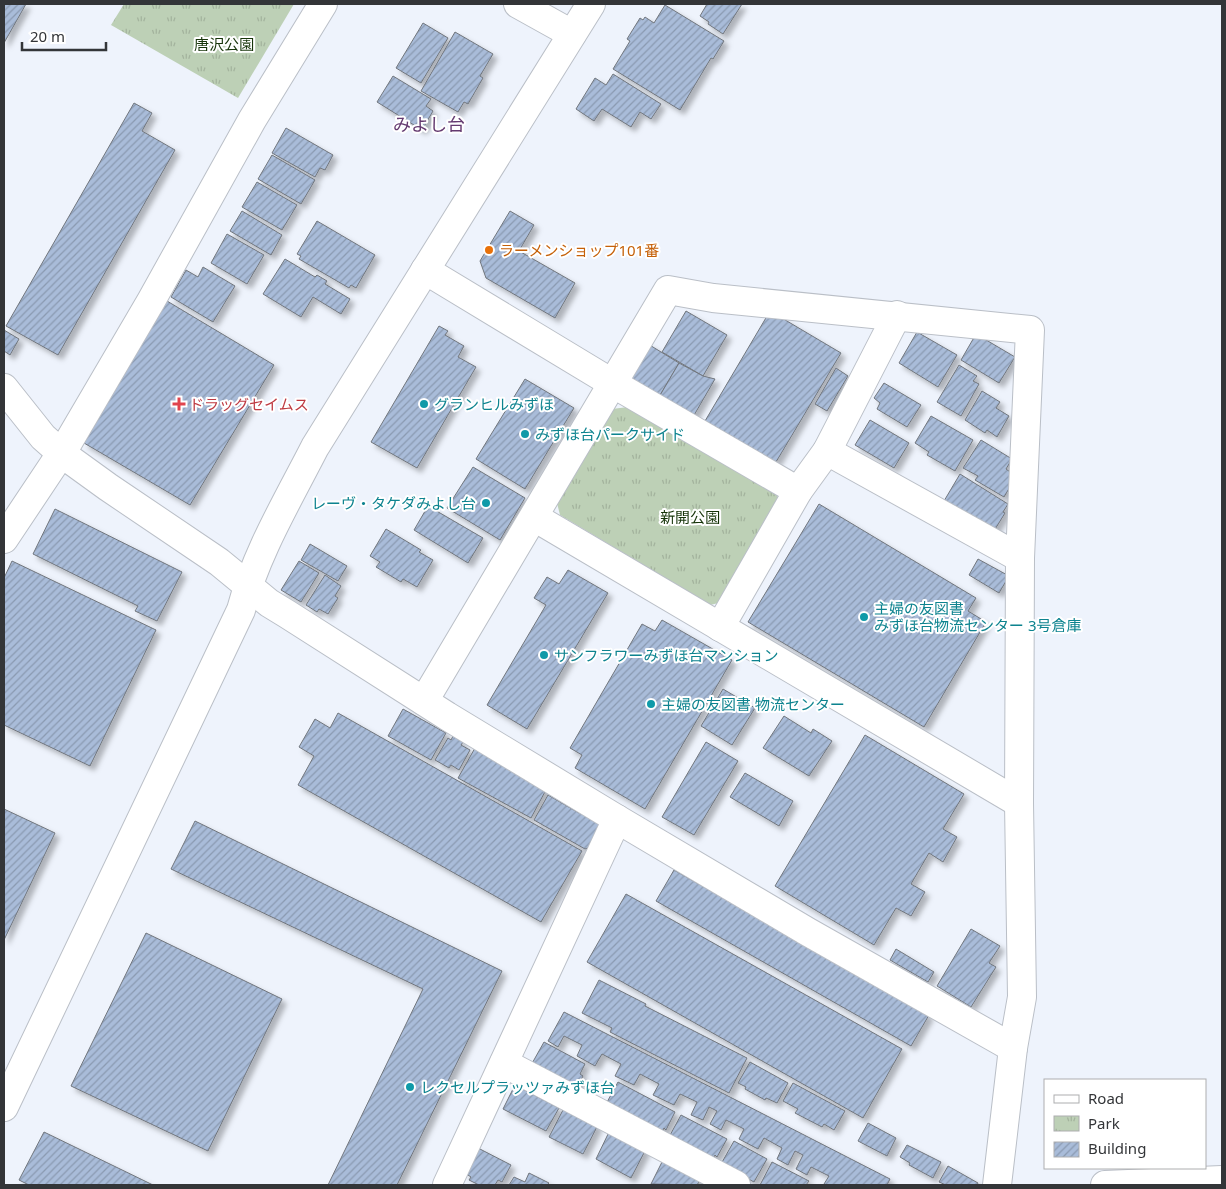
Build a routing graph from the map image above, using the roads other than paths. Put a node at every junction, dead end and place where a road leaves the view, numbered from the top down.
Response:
1 (323, 4) edge
2 (518, 4) edge
3 (591, 4) edge
4 (572, 34) junction
5 (425, 270) junction
6 (897, 315) junction
7 (612, 383) junction
8 (4, 388) edge
9 (827, 450) junction
10 (61, 453) junction
11 (798, 490) junction
12 (534, 517) junction
13 (4, 539) edge
14 (1020, 558) junction
15 (248, 585) junction
16 (720, 628) junction
17 (424, 701) junction
18 (1019, 803) junction
19 (617, 820) junction
20 (1013, 1048) junction
21 (504, 1063) junction
22 (4, 1107) edge
23 (1222, 1180) edge
24 (447, 1185) edge
25 (736, 1185) edge
26 (996, 1185) edge
27 (1105, 1185) edge

1 - 10 street
2 - 4 street
3 - 4 street
4 - 5 street
5 - 7 street
5 - 15 street
6 - 7 street
6 - 9 street
6 - 14 street
7 - 11 street
7 - 12 street
8 - 10 street
9 - 11 street
9 - 14 street
10 - 13 street
10 - 15 street
11 - 16 street
12 - 16 street
12 - 17 street
14 - 18 street
15 - 17 street
15 - 22 street
16 - 18 street
17 - 19 street
18 - 20 street
19 - 20 street
19 - 21 street
20 - 26 street
21 - 24 street
21 - 25 street
23 - 27 street

